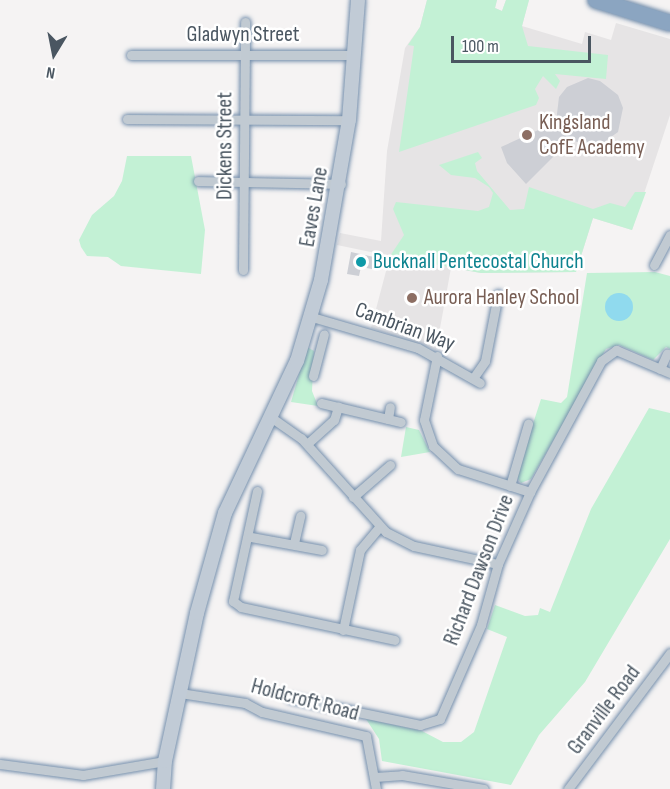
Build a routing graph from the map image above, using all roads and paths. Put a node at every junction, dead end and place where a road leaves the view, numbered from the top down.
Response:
1 (358, 0) edge
2 (596, 0) edge
3 (245, 22) dead end
4 (670, 23) edge
5 (244, 54) junction
6 (131, 55) dead end
7 (355, 56) junction
8 (128, 119) dead end
9 (244, 119) junction
10 (349, 120) junction
11 (198, 181) dead end
12 (245, 184) junction
13 (340, 184) junction
14 (670, 234) edge
15 (654, 265) dead end
16 (243, 270) dead end
17 (498, 294) dead end
18 (312, 316) junction
19 (324, 334) dead end
20 (304, 340) junction
21 (320, 346) junction
22 (667, 353) dead end
23 (436, 356) junction
24 (660, 369) junction
25 (670, 373) edge
26 (313, 376) dead end
27 (321, 403) dead end
28 (338, 407) junction
29 (390, 407) dead end
30 (273, 416) junction
31 (388, 419) junction
32 (401, 422) dead end
33 (528, 424) dead end
34 (307, 444) junction
35 (390, 465) dead end
36 (510, 486) junction
37 (257, 491) dead end
38 (530, 492) junction
39 (353, 496) junction
40 (300, 516) dead end
41 (380, 526) junction
42 (250, 537) junction
43 (294, 543) junction
44 (322, 550) dead end
45 (498, 564) junction
46 (343, 630) junction
47 (395, 640) dead end
48 (670, 653) edge
49 (180, 693) junction
50 (290, 698) dead end
51 (165, 761) junction
52 (0, 764) edge
53 (375, 777) junction
54 (163, 789) edge
55 (376, 789) edge
56 (484, 789) edge
57 (568, 789) edge

1 - 7 street, Eaves Lane
2 - 4 highway
3 - 5 street, Dickens Street
5 - 6 street, Gladwyn Street
5 - 7 street, Gladwyn Street
5 - 9 street, Dickens Street
7 - 10 street, Eaves Lane
8 - 9 street
9 - 10 street
9 - 12 street, Dickens Street
10 - 13 street, Eaves Lane
11 - 12 street
12 - 13 street
12 - 16 street, Dickens Street
13 - 18 street, Eaves Lane
14 - 15 street
17 - 23 street, Cambrian Way
18 - 20 street, Eaves Lane
18 - 23 street, Cambrian Way
19 - 21 street
20 - 21 street
20 - 30 street, Eaves Lane
21 - 26 street
22 - 24 street
23 - 36 street
24 - 25 street, Richard Dawson Drive
24 - 38 street, Richard Dawson Drive
27 - 28 street
28 - 31 street
28 - 34 street
29 - 31 street
30 - 34 street
30 - 49 street, Eaves Lane
31 - 32 street
33 - 36 street
34 - 39 street
35 - 39 street
36 - 38 street
37 - 42 street
38 - 45 street, Richard Dawson Drive
39 - 41 street
40 - 43 street
41 - 45 street
41 - 46 street
42 - 43 street
42 - 46 street
43 - 44 street
45 - 50 street, Richard Dawson Drive
46 - 47 street
48 - 57 street, Granville Road
49 - 51 street, Eaves Lane
49 - 53 street, Holdcroft Road
51 - 52 street
51 - 54 street, Eaves Lane
53 - 55 street, Holdcroft Road
53 - 56 street

